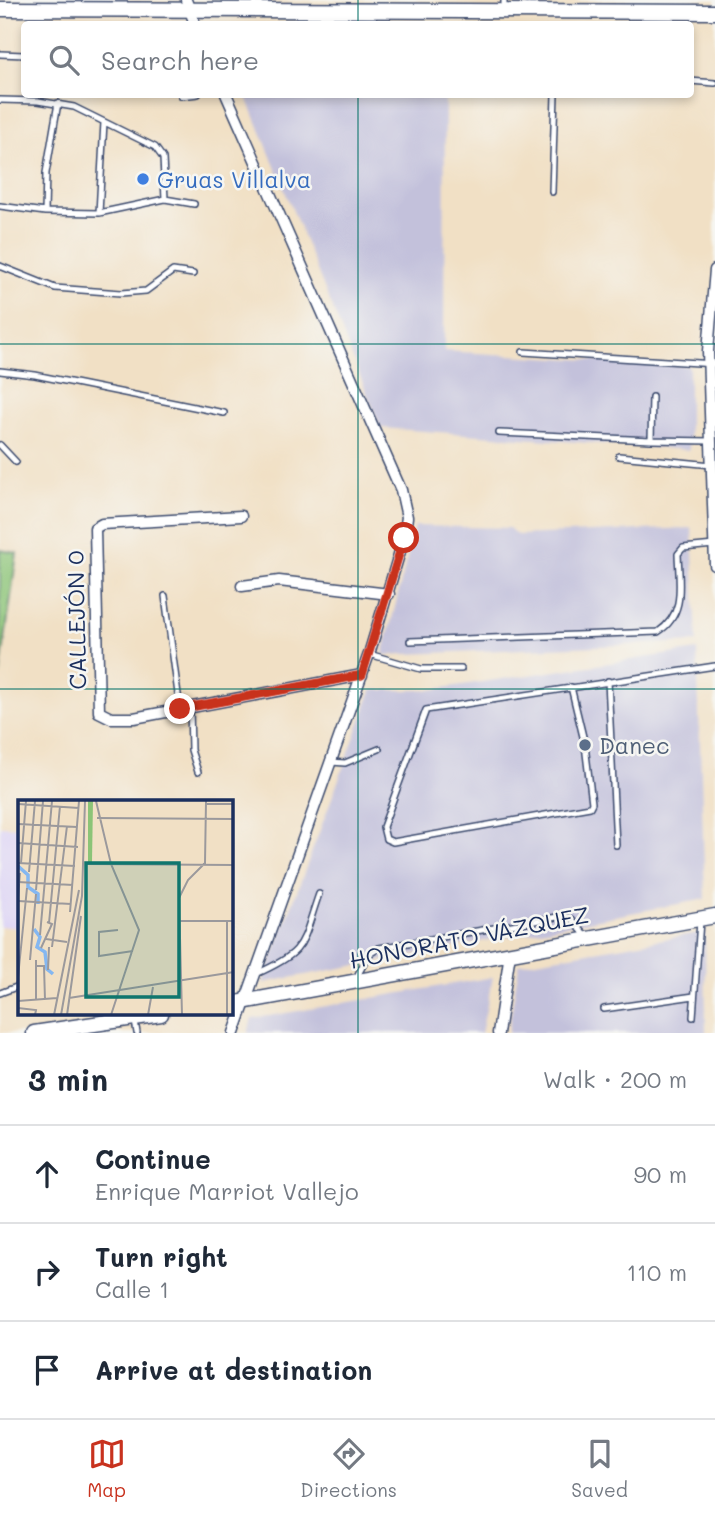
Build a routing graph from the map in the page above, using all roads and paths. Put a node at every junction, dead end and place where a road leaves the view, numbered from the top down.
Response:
1 (188, 5) edge
2 (504, 5) edge
3 (0, 9) edge
4 (715, 12) edge
5 (426, 18) edge
6 (556, 18) edge
7 (635, 18) edge
8 (0, 54) edge
9 (21, 55) edge
10 (694, 82) edge
11 (715, 83) edge
12 (228, 98) edge
13 (555, 98) edge
14 (0, 100) edge
15 (58, 103) junction
16 (104, 122) junction
17 (552, 192) dead end
18 (165, 200) junction
19 (194, 204) dead end
20 (0, 206) edge
21 (45, 212) junction
22 (99, 213) junction
23 (0, 266) edge
24 (715, 270) edge
25 (193, 274) dead end
26 (523, 352) dead end
27 (712, 364) edge
28 (0, 371) edge
29 (652, 397) dead end
30 (224, 413) dead end
31 (499, 433) dead end
32 (651, 440) junction
33 (0, 445) edge
34 (712, 445) edge
35 (619, 456) dead end
36 (16, 462) dead end
37 (712, 464) junction
38 (241, 516) dead end
39 (714, 545) edge
40 (715, 565) edge
41 (242, 586) dead end
42 (389, 594) junction
43 (165, 596) dead end
44 (410, 641) dead end
45 (369, 654) junction
46 (715, 666) edge
47 (461, 669) dead end
48 (362, 675) junction
49 (608, 681) junction
50 (571, 687) junction
51 (185, 708) junction
52 (379, 749) dead end
53 (331, 762) junction
54 (198, 772) dead end
55 (616, 845) dead end
56 (319, 894) dead end
57 (708, 917) edge
58 (587, 938) junction
59 (510, 953) junction
60 (256, 974) junction
61 (354, 982) junction
62 (18, 986) edge
63 (0, 993) edge
64 (694, 996) junction
65 (238, 1003) edge
66 (604, 1009) dead end
67 (144, 1016) edge
68 (135, 1017) junction
69 (693, 1017) dead end
70 (34, 1033) edge
71 (137, 1033) edge
72 (234, 1033) edge
73 (498, 1033) edge

1 - 3 street
1 - 5 street
2 - 5 street
2 - 6 street
4 - 7 street
6 - 7 street
8 - 9 lane
10 - 11 lane
12 - 42 street
13 - 17 lane
14 - 15 lane
15 - 16 lane
15 - 21 lane
16 - 18 lane
16 - 22 lane
18 - 19 lane
18 - 22 lane
20 - 21 lane
21 - 22 lane
23 - 25 lane
24 - 27 street
26 - 27 lane
27 - 34 street
28 - 30 lane
29 - 32 lane
31 - 32 lane
32 - 34 lane
33 - 36 lane
34 - 37 street
35 - 37 lane
37 - 39 street
38 - 51 street, CALLEJÓN 0
39 - 40 street
39 - 44 lane
41 - 42 street
42 - 45 street
43 - 51 lane
45 - 47 lane
45 - 48 street
46 - 49 lane
48 - 51 street
48 - 53 street
49 - 50 lane
49 - 55 lane
50 - 50 lane
51 - 54 lane
52 - 53 lane
53 - 60 street
56 - 60 lane
57 - 58 street, HONORATO VÁZQUEZ
57 - 64 lane
58 - 59 street, HONORATO VÁZQUEZ
58 - 61 lane
59 - 61 street, HONORATO VÁZQUEZ
59 - 73 street
60 - 65 street
61 - 65 street, HONORATO VÁZQUEZ
62 - 63 lane
64 - 66 lane
64 - 69 lane
65 - 72 street
67 - 68 street
68 - 70 street
68 - 71 lane

